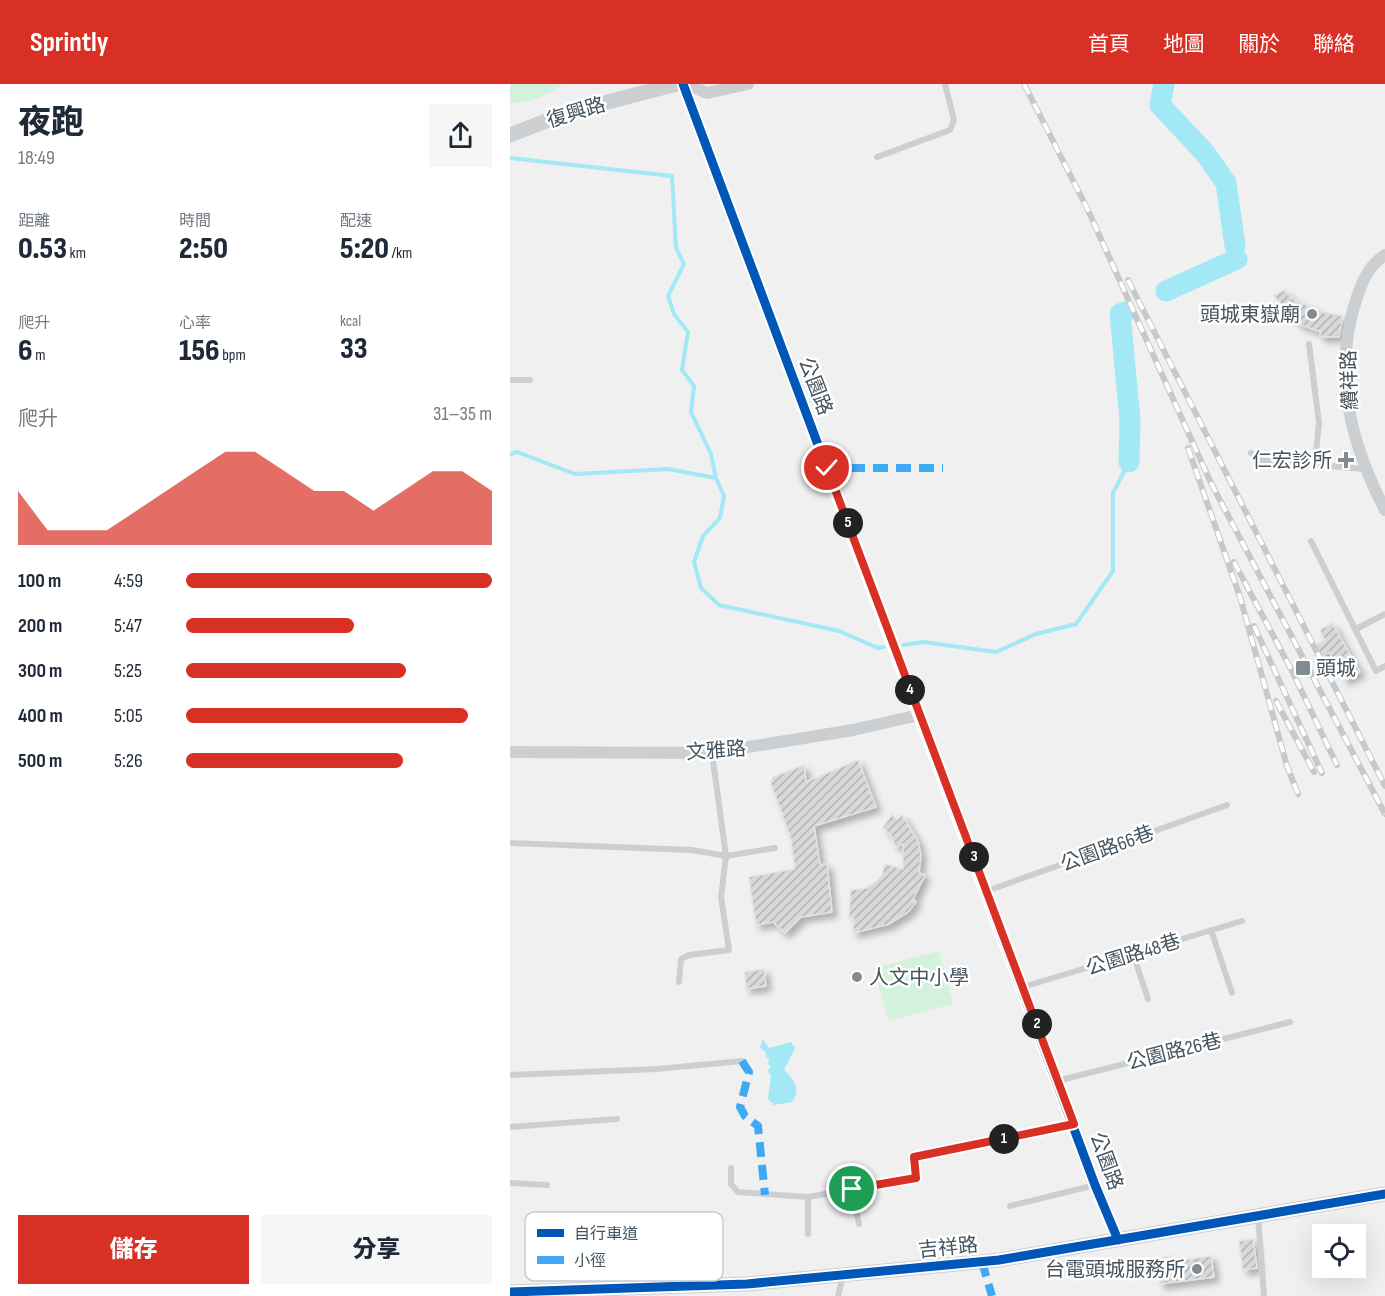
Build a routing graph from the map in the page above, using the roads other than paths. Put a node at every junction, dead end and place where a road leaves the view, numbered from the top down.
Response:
1 (677, 84) edge
2 (685, 84) edge
3 (748, 84) edge
4 (945, 84) edge
5 (510, 135) edge
6 (877, 157) dead end
7 (1385, 255) edge
8 (1309, 344) dead end
9 (510, 380) edge
10 (530, 380) dead end
11 (1251, 453) dead end
12 (1314, 463) junction
13 (1364, 469) junction
14 (1385, 510) edge
15 (1311, 541) dead end
16 (1385, 614) edge
17 (1356, 628) junction
18 (1385, 666) edge
19 (919, 715) junction
20 (510, 752) edge
21 (712, 753) junction
22 (1227, 805) dead end
23 (510, 843) edge
24 (776, 848) dead end
25 (726, 856) junction
26 (987, 891) junction
27 (1242, 921) dead end
28 (1211, 930) junction
29 (1133, 954) junction
30 (679, 982) dead end
31 (1023, 987) junction
32 (1232, 993) dead end
33 (1148, 999) dead end
34 (1290, 1022) dead end
35 (742, 1061) dead end
36 (510, 1075) edge
37 (1057, 1081) junction
38 (617, 1119) dead end
39 (1074, 1124) junction
40 (510, 1127) edge
41 (731, 1168) dead end
42 (510, 1183) edge
43 (547, 1185) dead end
44 (1095, 1185) junction
45 (852, 1189) junction
46 (1385, 1194) edge
47 (808, 1197) junction
48 (1010, 1206) dead end
49 (1258, 1216) junction
50 (859, 1224) dead end
51 (808, 1234) dead end
52 (1118, 1240) junction
53 (843, 1275) junction
54 (520, 1293) edge
55 (838, 1296) edge
56 (1264, 1296) edge

1 - 5 street, 復興路
2 - 3 street
2 - 19 street, 公園路
4 - 6 lane
7 - 13 street, 纘祥路
8 - 12 lane
9 - 10 lane
11 - 12 lane
12 - 13 lane
13 - 14 street, 纘祥路
15 - 17 lane
16 - 17 lane
17 - 18 lane
19 - 21 street, 文雅路
19 - 26 street, 公園路
20 - 21 street, 文雅路
21 - 25 lane
22 - 26 lane, 公園路66巷
23 - 25 lane
24 - 25 lane
25 - 30 lane
26 - 31 street, 公園路
27 - 28 lane, 公園路48巷
28 - 29 lane, 公園路48巷
28 - 32 lane
29 - 31 lane, 公園路48巷
29 - 33 lane
31 - 37 street, 公園路
34 - 37 lane, 公園路26巷
35 - 36 lane
37 - 39 street, 公園路
38 - 40 lane
39 - 44 street, 公園路
39 - 45 lane
41 - 47 lane
42 - 43 lane
44 - 48 lane
44 - 52 street, 公園路
45 - 47 lane
45 - 50 lane
46 - 49 street, 吉祥路
47 - 51 lane
49 - 52 street, 吉祥路
49 - 56 lane
52 - 53 street, 吉祥路
53 - 54 street, 吉祥路
53 - 55 lane

